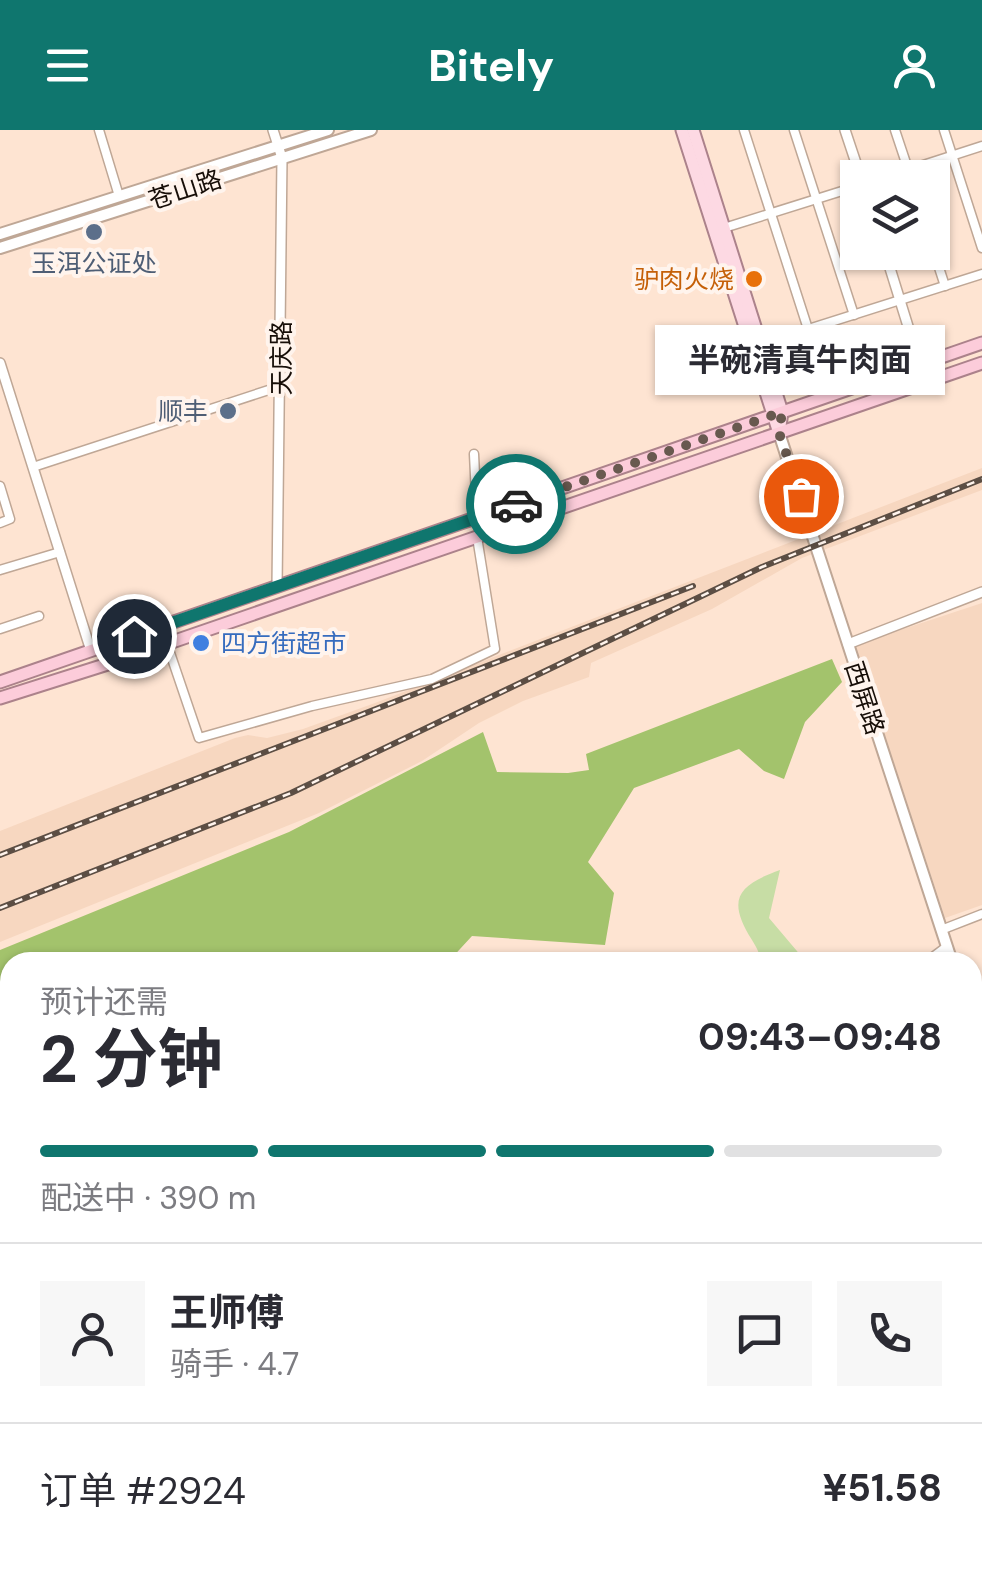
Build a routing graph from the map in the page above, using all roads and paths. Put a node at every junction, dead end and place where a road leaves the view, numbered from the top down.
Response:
1 (99, 130) edge
2 (273, 130) edge
3 (328, 130) edge
4 (371, 130) edge
5 (682, 130) edge
6 (692, 130) edge
7 (744, 130) edge
8 (794, 130) edge
9 (845, 130) edge
10 (896, 130) edge
11 (944, 130) edge
12 (278, 146) junction
13 (982, 146) edge
14 (952, 156) junction
15 (282, 158) junction
16 (854, 160) edge
17 (906, 160) edge
18 (943, 160) edge
19 (840, 192) edge
20 (120, 196) junction
21 (816, 199) junction
22 (771, 214) junction
23 (719, 230) junction
24 (0, 234) edge
25 (0, 248) edge
26 (982, 248) edge
27 (890, 270) edge
28 (940, 270) edge
29 (982, 274) edge
30 (945, 286) junction
31 (900, 300) junction
32 (854, 315) junction
33 (808, 330) junction
34 (982, 343) edge
35 (756, 346) junction
36 (0, 363) edge
37 (982, 363) edge
38 (920, 365) junction
39 (282, 386) junction
40 (5, 393) edge
41 (777, 414) junction
42 (779, 433) junction
43 (474, 454) dead end
44 (33, 467) junction
45 (0, 486) edge
46 (476, 518) junction
47 (0, 522) edge
48 (477, 537) junction
49 (60, 552) junction
50 (0, 570) edge
51 (277, 587) junction
52 (982, 592) edge
53 (39, 616) dead end
54 (0, 629) edge
55 (167, 644) junction
56 (848, 644) junction
57 (92, 652) junction
58 (0, 682) edge
59 (4, 698) edge
60 (982, 914) edge
61 (941, 930) junction
62 (946, 947) junction
63 (940, 952) edge
64 (948, 952) edge

1 - 20 street
2 - 12 street, 天庆路
3 - 12 main road, 苍山路
4 - 15 main road, 苍山路
5 - 23 main road, 西屏路
6 - 23 main road, 西屏路
7 - 22 street
8 - 21 street
9 - 16 street
10 - 17 street
11 - 14 street
12 - 15 street, 天庆路
12 - 20 main road, 苍山路
13 - 14 street
14 - 18 street
14 - 26 street
15 - 25 main road, 苍山路
15 - 39 street, 天庆路
19 - 21 street
20 - 24 main road, 苍山路
21 - 22 street
21 - 32 street
22 - 23 street
22 - 33 street
23 - 35 main road, 西屏路
27 - 31 street
28 - 30 street
29 - 30 street
30 - 31 street
31 - 32 street
31 - 38 street
32 - 33 street
33 - 35 street
34 - 38 highway
35 - 41 main road, 西屏路
36 - 40 street
37 - 42 highway
38 - 41 highway
39 - 44 street
39 - 51 street, 天庆路
40 - 44 street
41 - 42 main road, 西屏路
41 - 46 highway
42 - 48 highway
42 - 56 main road, 西屏路
43 - 46 street
44 - 49 street
45 - 47 street
46 - 48 highway
46 - 51 highway
48 - 55 highway
48 - 55 street
49 - 50 street
49 - 57 street
51 - 57 highway
52 - 56 street
53 - 54 street
55 - 59 highway
56 - 61 main road, 西屏路
57 - 58 highway
60 - 61 street
61 - 62 main road, 西屏路
62 - 63 street
62 - 64 main road, 西屏路

